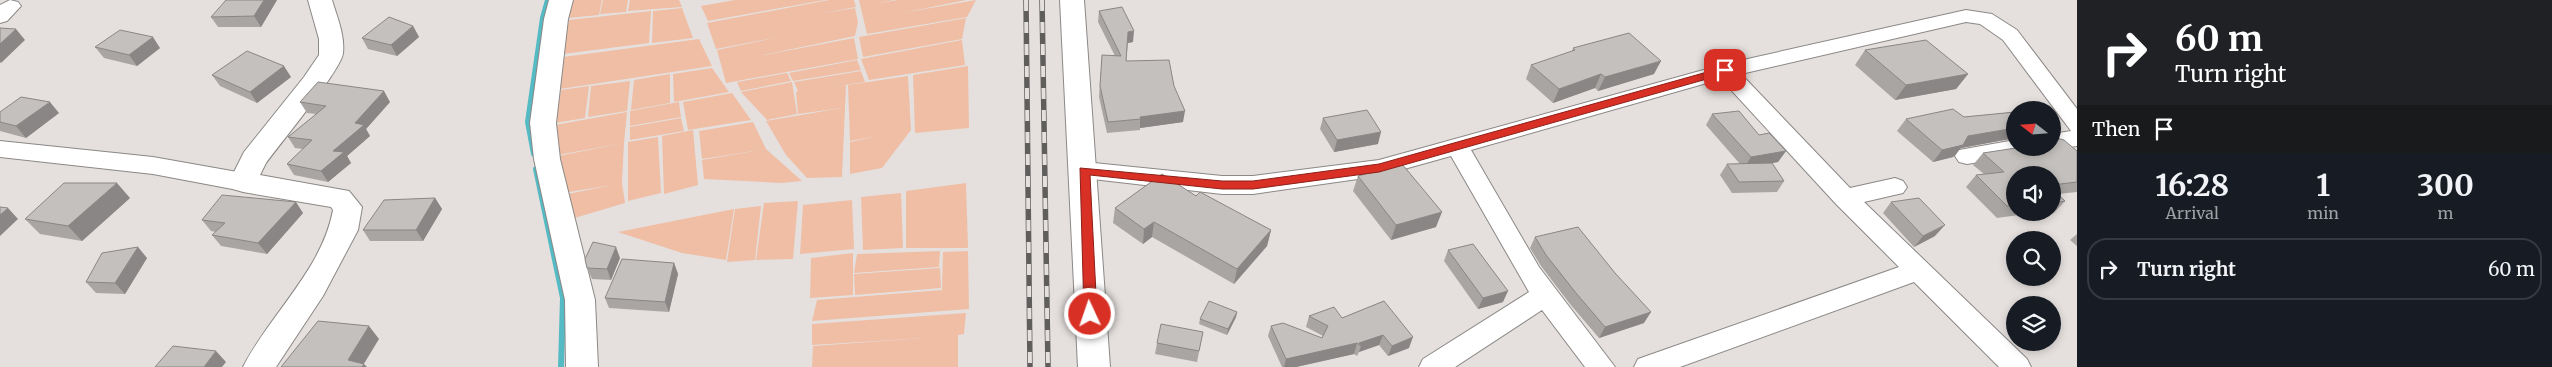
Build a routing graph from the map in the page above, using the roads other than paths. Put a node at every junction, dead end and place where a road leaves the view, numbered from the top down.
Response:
1 (320, 0) edge
2 (562, 0) edge
3 (1072, 0) edge
4 (1725, 70) junction
5 (2077, 125) edge
6 (2077, 138) edge
7 (2061, 141) edge
8 (1458, 147) junction
9 (0, 149) edge
10 (2006, 150) edge
11 (1967, 156) dead end
12 (1084, 170) junction
13 (243, 182) junction
14 (1895, 187) dead end
15 (1845, 198) junction
16 (1919, 270) junction
17 (1546, 294) junction
18 (259, 367) edge
19 (582, 367) edge
20 (1094, 367) edge
21 (1433, 367) edge
22 (1601, 367) edge
23 (1648, 367) edge
24 (2017, 367) edge

1 - 13 street
2 - 19 street
3 - 12 street
4 - 5 street
4 - 8 street
4 - 15 street
6 - 7 street
8 - 12 street
8 - 17 street
9 - 13 street
10 - 11 street
12 - 20 street
13 - 18 street
14 - 15 street
15 - 16 street
16 - 23 street
16 - 24 street
17 - 21 street
17 - 22 street

